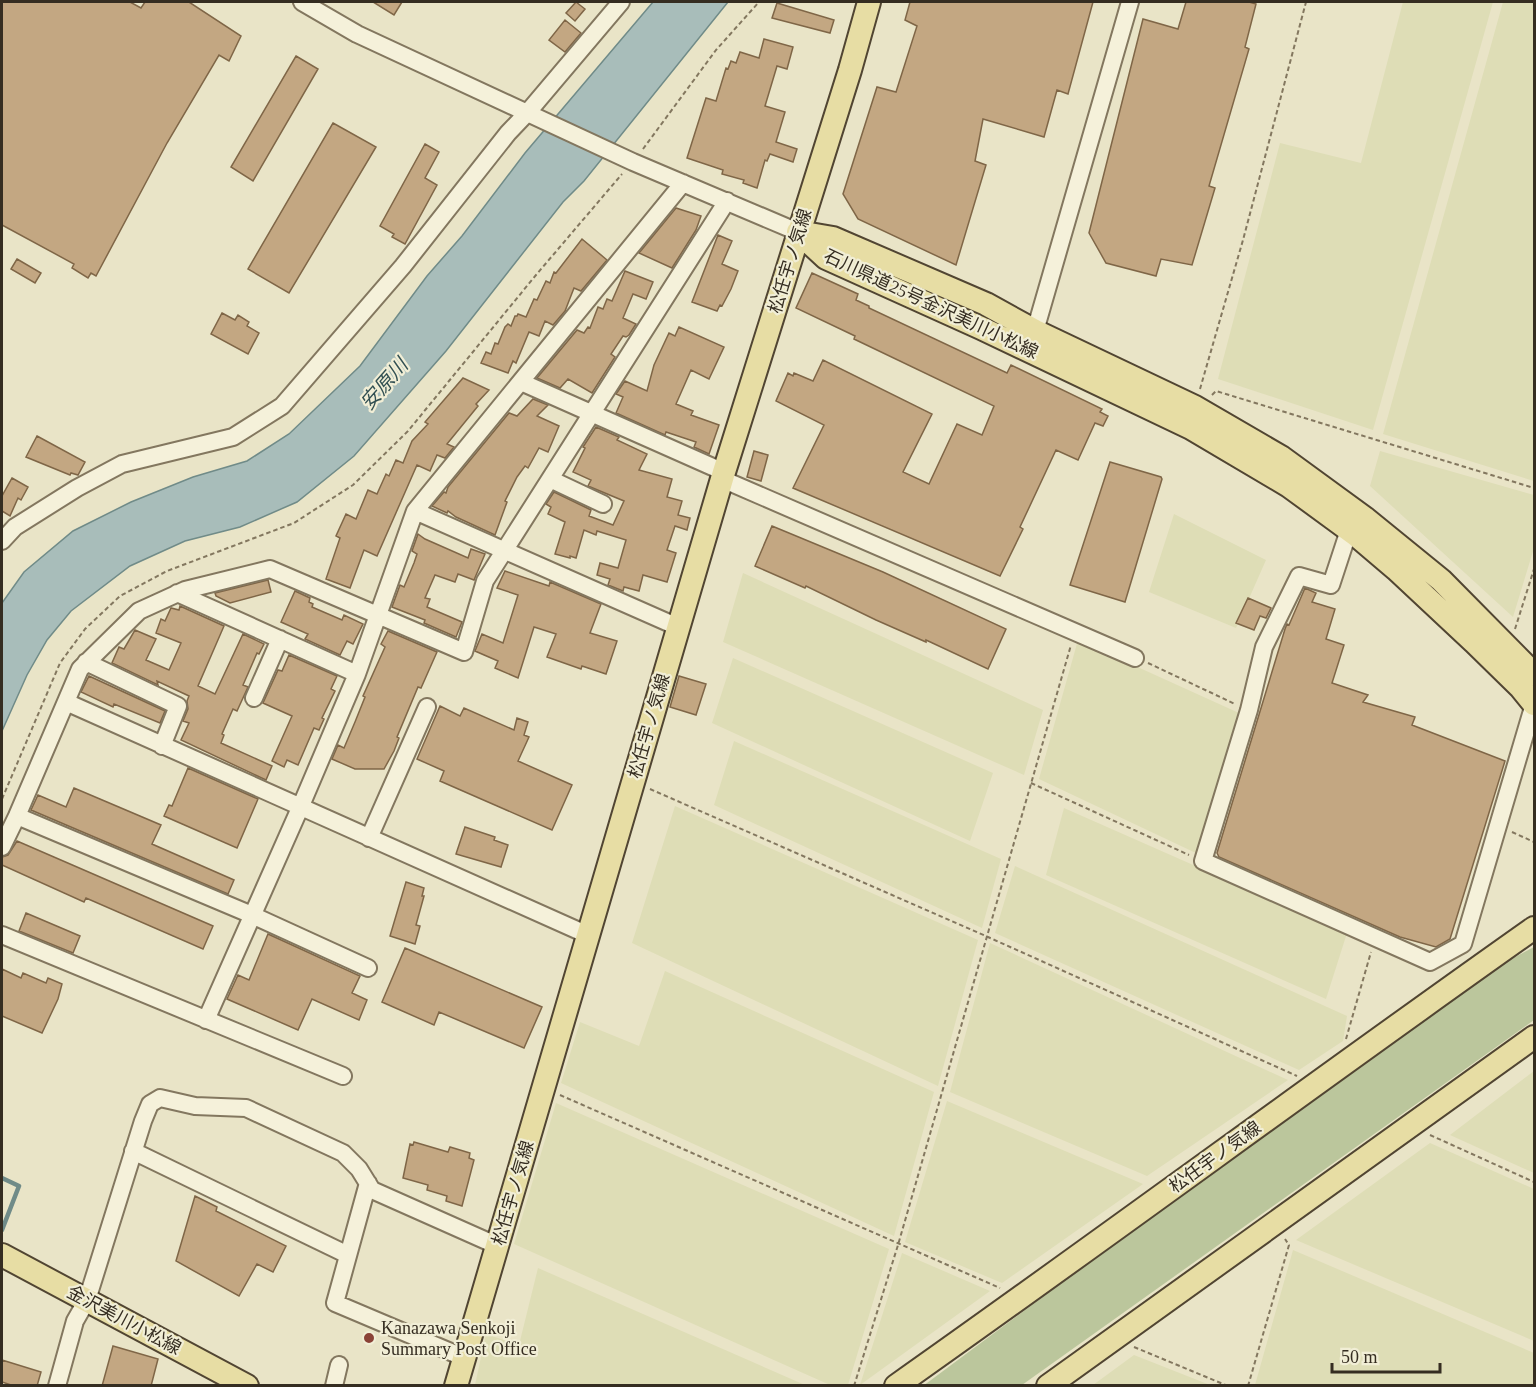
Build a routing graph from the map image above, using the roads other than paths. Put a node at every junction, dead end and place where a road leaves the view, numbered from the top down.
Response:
1 (302, 2) edge
2 (621, 2) edge
3 (869, 2) edge
4 (874, 2) edge
5 (1130, 2) edge
6 (850, 70) junction
7 (533, 115) junction
8 (684, 183) junction
9 (727, 201) junction
10 (798, 232) junction
11 (1035, 331) junction
12 (521, 382) junction
13 (593, 413) junction
14 (723, 476) junction
15 (550, 479) junction
16 (603, 504) dead end
17 (415, 511) junction
18 (1349, 530) junction
19 (2, 541) edge
20 (504, 551) junction
21 (177, 593) junction
22 (378, 616) junction
23 (678, 627) junction
24 (280, 639) junction
25 (1136, 658) road end
26 (86, 662) junction
27 (357, 674) junction
28 (1534, 674) edge
29 (254, 698) dead end
30 (66, 702) junction
31 (1534, 704) edge
32 (427, 707) dead end
33 (162, 746) junction
34 (300, 808) junction
35 (17, 816) junction
36 (369, 838) junction
37 (2, 847) edge
38 (252, 915) junction
39 (1534, 928) edge
40 (2, 935) edge
41 (588, 935) junction
42 (368, 968) dead end
43 (206, 1020) junction
44 (1534, 1037) edge
45 (343, 1076) dead end
46 (133, 1151) junction
47 (368, 1183) junction
48 (498, 1246) junction
49 (2, 1255) edge
50 (348, 1255) junction
51 (87, 1300) junction
52 (465, 1358) junction
53 (339, 1365) dead end
54 (57, 1386) edge
55 (247, 1386) edge
56 (334, 1386) edge
57 (456, 1386) edge
58 (896, 1386) edge
59 (1048, 1386) edge

1 - 7 street
2 - 7 street
3 - 6 main road, 松任宇ノ気線
4 - 6 main road, 松任宇ノ気線
5 - 11 street
6 - 10 main road, 松任宇ノ気線
7 - 8 street
7 - 19 street
8 - 9 street
8 - 12 street
9 - 10 street
9 - 13 street
10 - 11 main road, 石川県道25号金沢美川小松線
10 - 14 main road, 松任宇ノ気線
10 - 18 main road, 石川県道25号金沢美川小松線
11 - 28 main road, 石川県道25号金沢美川小松線
12 - 13 street
12 - 17 street
13 - 14 street
13 - 15 street
14 - 23 main road, 松任宇ノ気線
14 - 25 street
15 - 16 street
15 - 20 street
17 - 20 street
17 - 22 street
18 - 31 main road, 石川県道25号金沢美川小松線
18 - 31 street
20 - 22 street
20 - 23 street
21 - 22 street
21 - 24 street
21 - 26 street
22 - 27 street
23 - 41 main road, 松任宇ノ気線
24 - 27 street
24 - 29 street
26 - 30 street
26 - 33 street
27 - 34 street
30 - 33 street
30 - 35 street
32 - 36 street
33 - 34 street
34 - 36 street
34 - 38 street
35 - 37 street
35 - 38 street
36 - 41 street
38 - 42 street
38 - 43 street
39 - 58 main road, 松任宇ノ気線
40 - 43 street
41 - 48 main road, 松任宇ノ気線
43 - 45 street
44 - 59 main road
46 - 47 street
46 - 50 street
46 - 51 street
47 - 48 street
47 - 50 street
48 - 52 main road, 松任宇ノ気線
49 - 51 main road, 金沢美川小松線
50 - 52 street
51 - 54 street
51 - 55 main road, 金沢美川小松線
52 - 57 main road, 松任宇ノ気線
53 - 56 street

